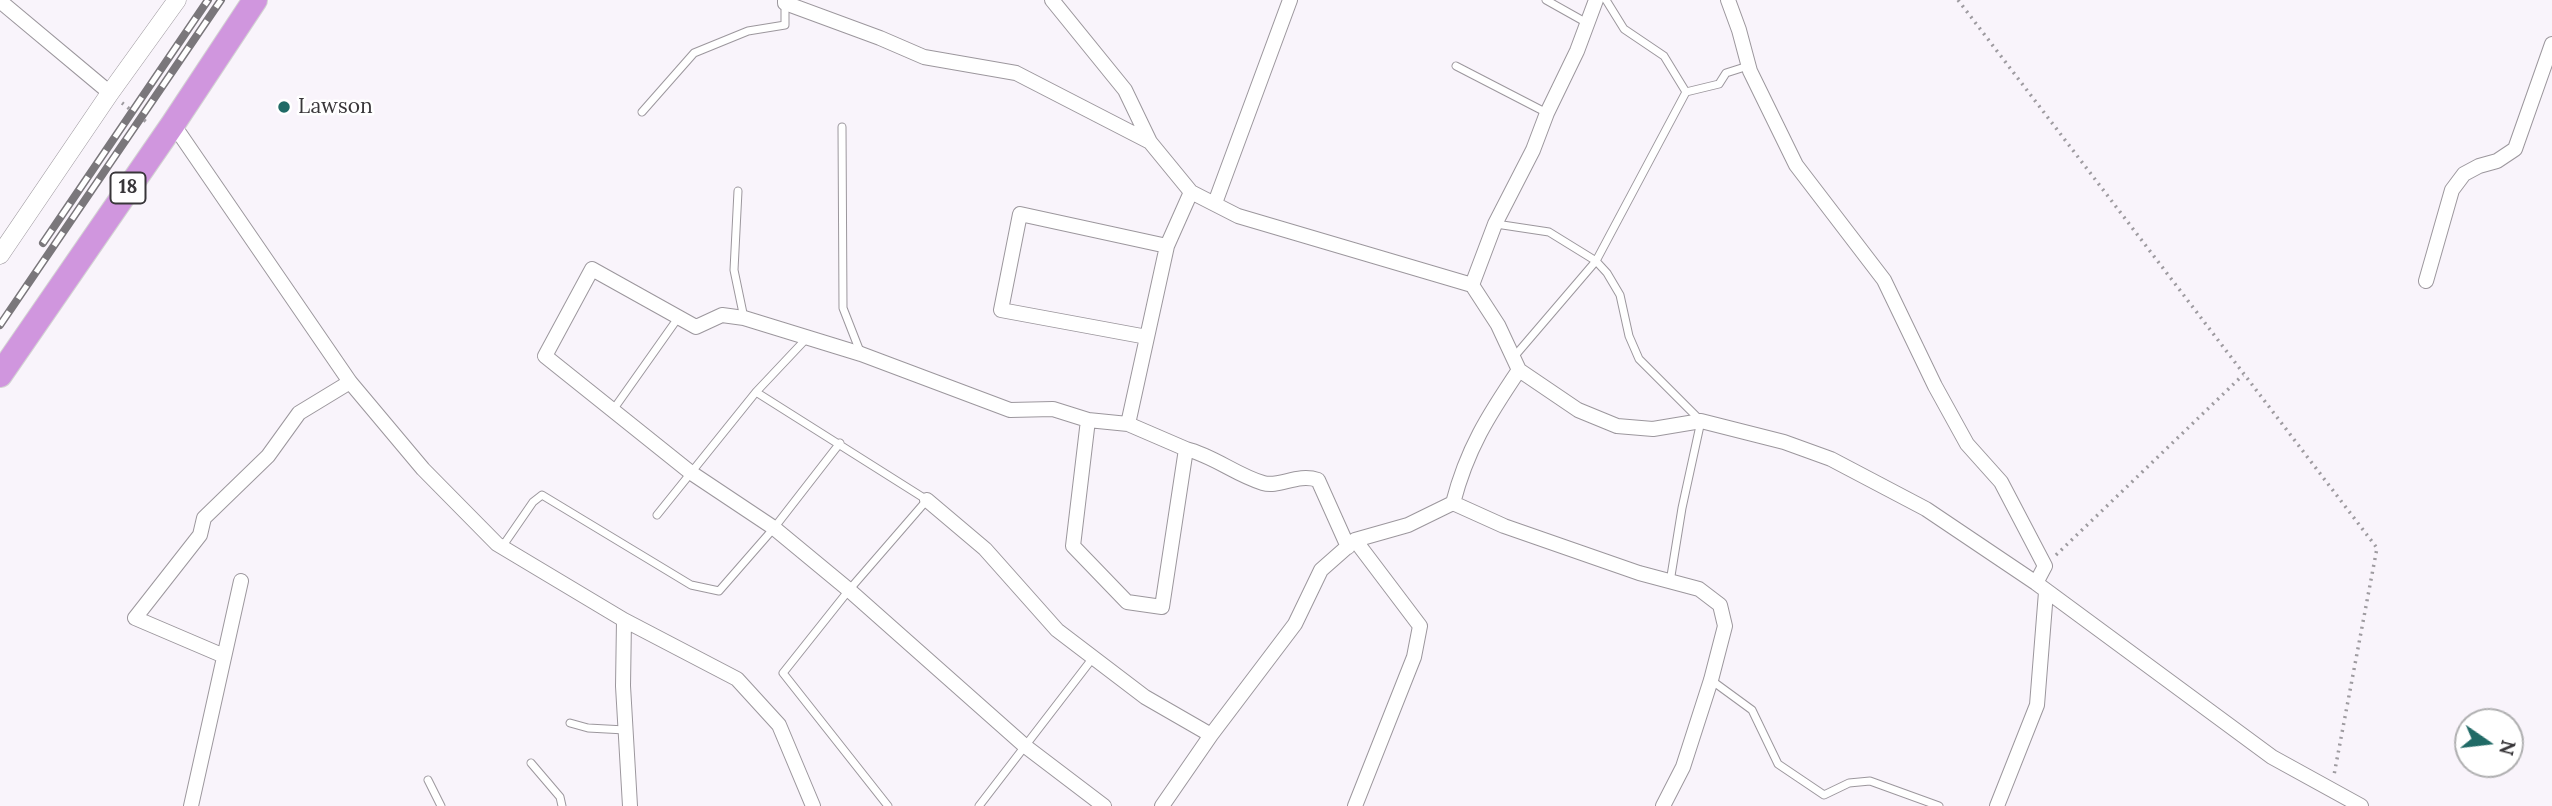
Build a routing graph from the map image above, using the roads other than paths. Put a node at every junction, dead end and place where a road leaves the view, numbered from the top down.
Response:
1 (177, 0) edge
2 (256, 0) edge
3 (1052, 0) edge
4 (1290, 0) edge
5 (1546, 0) edge
6 (1596, 0) edge
7 (1606, 0) edge
8 (1728, 0) edge
9 (0, 1) edge
10 (785, 1) edge
11 (1588, 23) junction
12 (2552, 44) edge
13 (1456, 66) dead end
14 (1748, 66) junction
15 (1686, 92) junction
16 (110, 93) junction
17 (642, 112) dead end
18 (1547, 113) junction
19 (842, 127) dead end
20 (169, 130) junction
21 (1150, 142) junction
22 (738, 191) dead end
23 (1191, 192) junction
24 (1215, 203) junction
25 (1495, 224) junction
26 (1167, 246) junction
27 (0, 255) edge
28 (1596, 261) junction
29 (2426, 281) dead end
30 (1472, 285) junction
31 (679, 317) junction
32 (744, 318) junction
33 (1147, 337) junction
34 (806, 338) junction
35 (861, 354) junction
36 (1516, 364) junction
37 (0, 375) edge
38 (350, 382) junction
39 (756, 391) junction
40 (612, 410) junction
41 (1088, 420) junction
42 (1701, 421) junction
43 (1128, 424) junction
44 (840, 443) junction
45 (1186, 449) junction
46 (690, 472) junction
47 (927, 500) junction
48 (1453, 503) junction
49 (657, 515) dead end
50 (774, 528) junction
51 (1352, 544) junction
52 (502, 547) junction
53 (241, 581) dead end
54 (1670, 582) junction
55 (2041, 587) junction
56 (849, 590) junction
57 (624, 620) junction
58 (225, 656) junction
59 (1092, 659) junction
60 (1711, 680) junction
61 (570, 723) dead end
62 (625, 730) junction
63 (1211, 735) junction
64 (1025, 746) junction
65 (531, 763) dead end
66 (428, 780) dead end
67 (191, 806) edge
68 (441, 806) edge
69 (562, 806) edge
70 (630, 806) edge
71 (813, 806) edge
72 (888, 806) edge
73 (979, 806) edge
74 (1104, 806) edge
75 (1162, 806) edge
76 (1355, 806) edge
77 (1664, 806) edge
78 (1939, 806) edge
79 (1997, 806) edge
80 (2361, 806) edge

1 - 16 street
2 - 20 highway, 18
3 - 21 street
4 - 24 street
5 - 11 lane
6 - 11 street
7 - 15 lane
8 - 14 street
9 - 16 street
10 - 17 lane
10 - 21 street
11 - 18 street
12 - 29 street
13 - 18 lane
14 - 15 lane
14 - 55 street
15 - 28 lane
16 - 27 street
18 - 25 street
19 - 35 lane
20 - 37 highway, 18
20 - 38 street
21 - 23 street
22 - 32 lane
23 - 24 street
23 - 26 street
24 - 30 street
25 - 28 lane
25 - 30 street
26 - 33 street
26 - 33 street
28 - 36 lane
28 - 42 lane
30 - 36 street
31 - 32 street
31 - 40 lane
31 - 40 street
32 - 34 street
33 - 43 street
34 - 35 street
34 - 39 lane
35 - 41 street
36 - 42 street
36 - 48 street
38 - 52 street
38 - 58 street
39 - 44 lane
39 - 46 lane
40 - 46 street
41 - 43 street
41 - 45 street
42 - 54 lane
42 - 55 street
43 - 45 street
44 - 47 lane
44 - 50 lane
45 - 51 street
46 - 49 lane
46 - 50 street
47 - 56 lane
47 - 59 street
48 - 51 street
48 - 54 street
50 - 52 lane
50 - 56 street
51 - 63 street
51 - 76 street
52 - 57 street
53 - 58 street
54 - 60 street
55 - 79 street
55 - 80 street
56 - 64 street
56 - 72 lane
57 - 62 street
57 - 71 street
58 - 67 street
59 - 63 street
59 - 64 lane
60 - 77 street
60 - 78 lane
61 - 62 lane
62 - 70 street
63 - 75 street
64 - 73 lane
64 - 74 street
65 - 69 lane
66 - 68 lane

